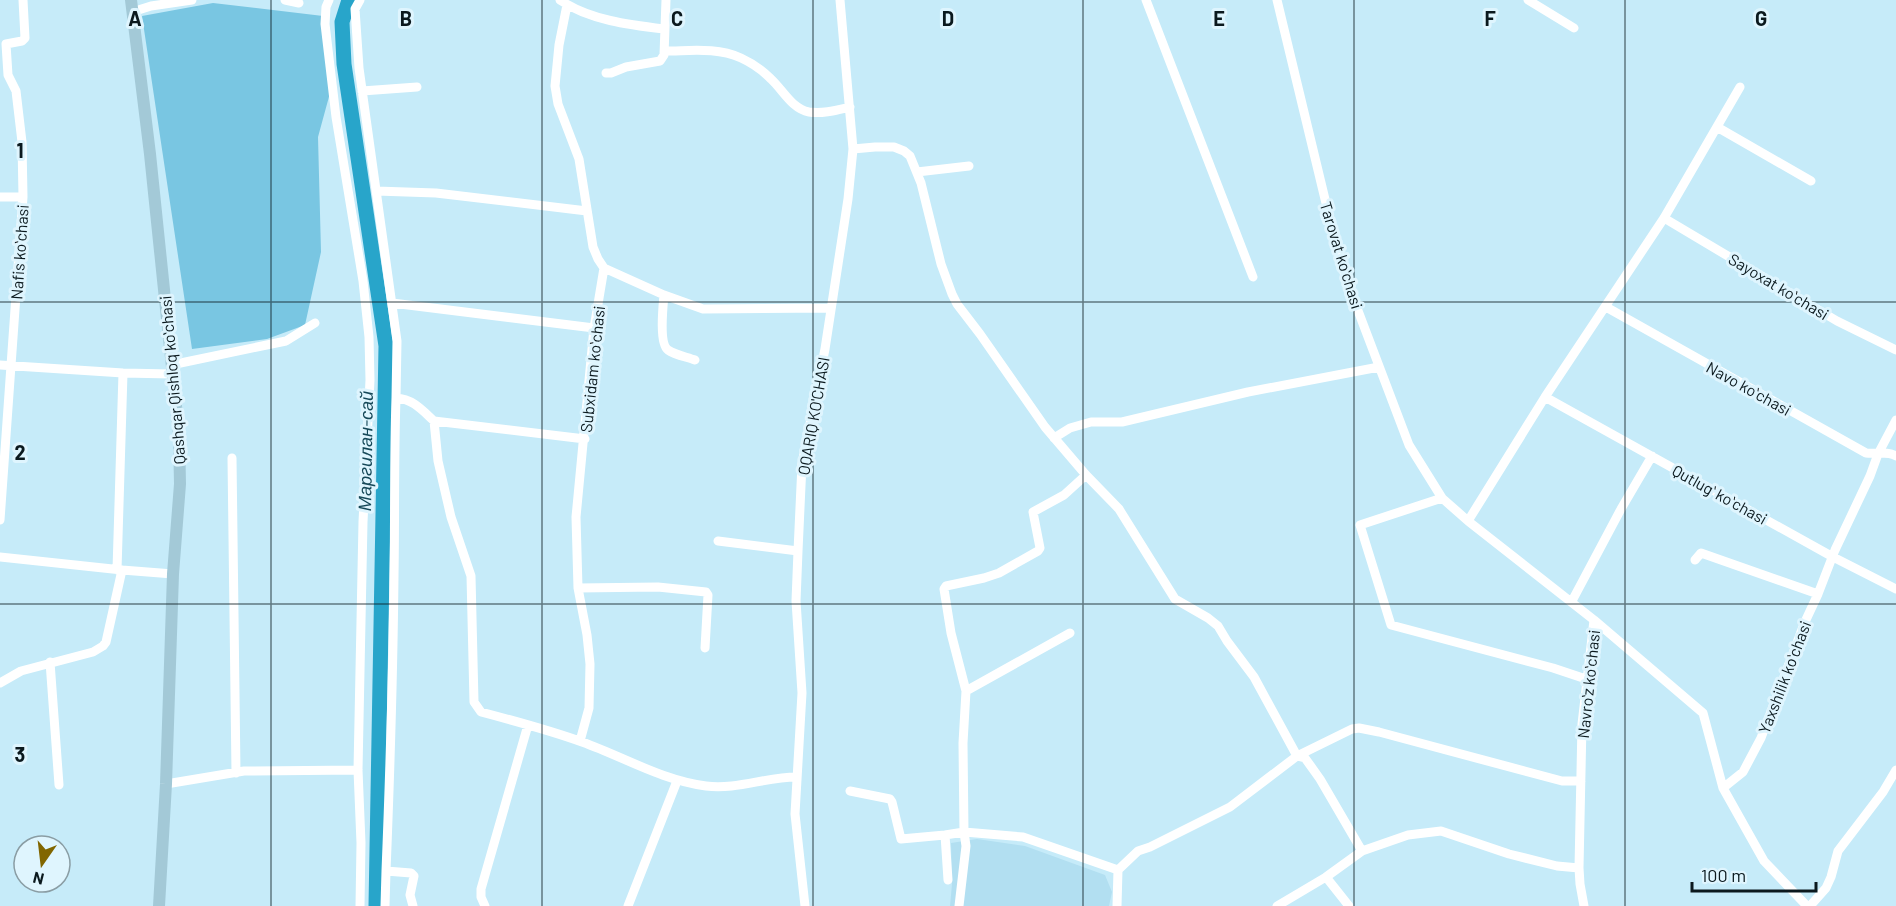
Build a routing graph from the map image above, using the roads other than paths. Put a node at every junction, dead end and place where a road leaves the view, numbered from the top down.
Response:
1 (23, 0) edge
2 (192, 0) edge
3 (285, 0) edge
4 (329, 0) edge
5 (360, 0) edge
6 (666, 0) edge
7 (840, 0) edge
8 (1146, 0) edge
9 (1277, 0) edge
10 (1528, 0) edge
11 (563, 2) edge
12 (299, 3) dead end
13 (132, 6) edge
14 (1574, 28) dead end
15 (664, 29) junction
16 (3, 44) edge
17 (664, 51) junction
18 (606, 73) dead end
19 (417, 87) dead end
20 (1740, 87) dead end
21 (362, 91) junction
22 (850, 107) junction
23 (1717, 127) junction
24 (853, 149) junction
25 (969, 165) dead end
26 (917, 172) junction
27 (1811, 181) dead end
28 (376, 190) junction
29 (0, 196) edge
30 (23, 197) junction
31 (587, 211) junction
32 (1664, 218) junction
33 (604, 268) junction
34 (1254, 277) dead end
35 (663, 295) junction
36 (392, 303) junction
37 (1606, 307) junction
38 (831, 308) junction
39 (315, 323) dead end
40 (594, 328) junction
41 (1896, 350) edge
42 (695, 360) dead end
43 (0, 365) edge
44 (10, 366) junction
45 (1379, 367) junction
46 (172, 369) junction
47 (123, 373) junction
48 (1545, 397) junction
49 (396, 398) junction
50 (1896, 420) edge
51 (434, 421) junction
52 (1054, 438) junction
53 (585, 439) junction
54 (1878, 454) junction
55 (1652, 456) junction
56 (1896, 456) edge
57 (232, 458) dead end
58 (1086, 475) junction
59 (1442, 498) junction
60 (0, 520) edge
61 (1468, 521) junction
62 (718, 541) dead end
63 (798, 551) junction
64 (0, 556) edge
65 (1833, 557) junction
66 (1695, 560) dead end
67 (120, 570) junction
68 (173, 574) junction
69 (578, 588) junction
70 (1896, 589) edge
71 (1818, 594) junction
72 (1572, 601) junction
73 (1594, 620) junction
74 (1070, 633) dead end
75 (705, 648) dead end
76 (50, 662) junction
77 (1586, 679) junction
78 (0, 682) edge
79 (966, 691) junction
80 (528, 724) junction
81 (580, 741) junction
82 (1297, 756) junction
83 (358, 770) junction
84 (1896, 770) edge
85 (236, 773) junction
86 (796, 777) junction
87 (677, 781) junction
88 (1581, 781) junction
89 (166, 784) junction
90 (59, 785) dead end
91 (1724, 788) junction
92 (850, 791) dead end
93 (964, 831) junction
94 (945, 835) junction
95 (1362, 851) junction
96 (1579, 868) junction
97 (1118, 870) junction
98 (386, 871) junction
99 (1326, 877) junction
100 (948, 880) dead end
101 (159, 906) edge
102 (360, 906) edge
103 (385, 906) edge
104 (413, 906) edge
105 (485, 906) edge
106 (628, 906) edge
107 (805, 906) edge
108 (959, 906) edge
109 (1117, 906) edge
110 (1277, 906) edge
111 (1349, 906) edge
112 (1584, 906) edge
113 (1808, 906) edge

1 - 16 street, Nafis koʻchasi
2 - 13 street
3 - 12 street
4 - 83 street
5 - 21 street
6 - 15 street
7 - 22 street, OQARIQ KO'CHASI
8 - 34 street
9 - 45 street, Tarovat koʻchasi
10 - 14 street
11 - 15 street
11 - 31 street
13 - 46 main road, Qashqar Qishloq koʻchasi
15 - 17 street
16 - 30 street, Nafis koʻchasi
17 - 18 street
17 - 22 street
19 - 21 street
20 - 23 street
21 - 28 street
22 - 24 street, OQARIQ KO'CHASI
23 - 27 street
23 - 32 street
24 - 26 street
24 - 38 street, OQARIQ KO'CHASI
25 - 26 street
26 - 52 street
28 - 31 street
28 - 36 street
29 - 30 street
30 - 44 street, Nafis koʻchasi
31 - 33 street
32 - 37 street
32 - 41 street, Sayoxat koʻchasi
33 - 35 street
33 - 40 street, Subxidam koʻchasi
35 - 38 street
35 - 42 street
36 - 40 street
36 - 49 street
37 - 48 street
37 - 54 street, Navo koʻchasi
38 - 63 street, OQARIQ KO'CHASI
39 - 46 street
40 - 53 street, Subxidam koʻchasi
43 - 44 street
44 - 47 street
44 - 60 street, Nafis koʻchasi
45 - 52 street
45 - 59 street, Tarovat koʻchasi
46 - 47 street
46 - 68 main road, Qashqar Qishloq koʻchasi
47 - 67 street
48 - 55 street, Qutlugʻ koʻchasi
48 - 61 street
49 - 51 street
49 - 98 street
50 - 54 street, Yaxshilik koʻchasi
51 - 53 street
51 - 80 street
52 - 58 street
53 - 69 street, Subxidam koʻchasi
54 - 56 street, Navo koʻchasi
54 - 65 street, Yaxshilik koʻchasi
55 - 65 street, Qutlugʻ koʻchasi
55 - 72 street
57 - 85 street
58 - 79 street
58 - 82 street
59 - 61 street, Navroʻz koʻchasi
59 - 77 street
61 - 72 street, Navroʻz koʻchasi
62 - 63 street
63 - 86 street, OQARIQ KO'CHASI
64 - 67 street
65 - 70 street, Qutlugʻ koʻchasi
65 - 71 street, Yaxshilik koʻchasi
66 - 71 street
67 - 68 street
67 - 76 street
68 - 89 main road, Qashqar Qishloq koʻchasi
69 - 75 street
69 - 81 street, Subxidam koʻchasi
71 - 91 street, Yaxshilik koʻchasi
72 - 73 street, Navroʻz koʻchasi
73 - 77 street, Navroʻz koʻchasi
73 - 91 street
74 - 79 street
76 - 78 street
76 - 90 street
77 - 88 street, Navroʻz koʻchasi
79 - 93 street
80 - 81 street
80 - 105 street
81 - 87 street
82 - 88 street
82 - 95 street
82 - 97 street
83 - 85 street
83 - 102 street
84 - 113 street
85 - 89 street
86 - 87 street
86 - 107 street, OQARIQ KO'CHASI
87 - 106 street
88 - 96 street, Navroʻz koʻchasi
89 - 101 main road, Qashqar Qishloq koʻchasi
91 - 113 street
92 - 94 street
93 - 94 street
93 - 97 street
93 - 108 street
94 - 100 street
95 - 96 street
95 - 99 street
96 - 112 street, Navroʻz koʻchasi
97 - 109 street
98 - 103 street
98 - 104 street
99 - 110 street
99 - 111 street

